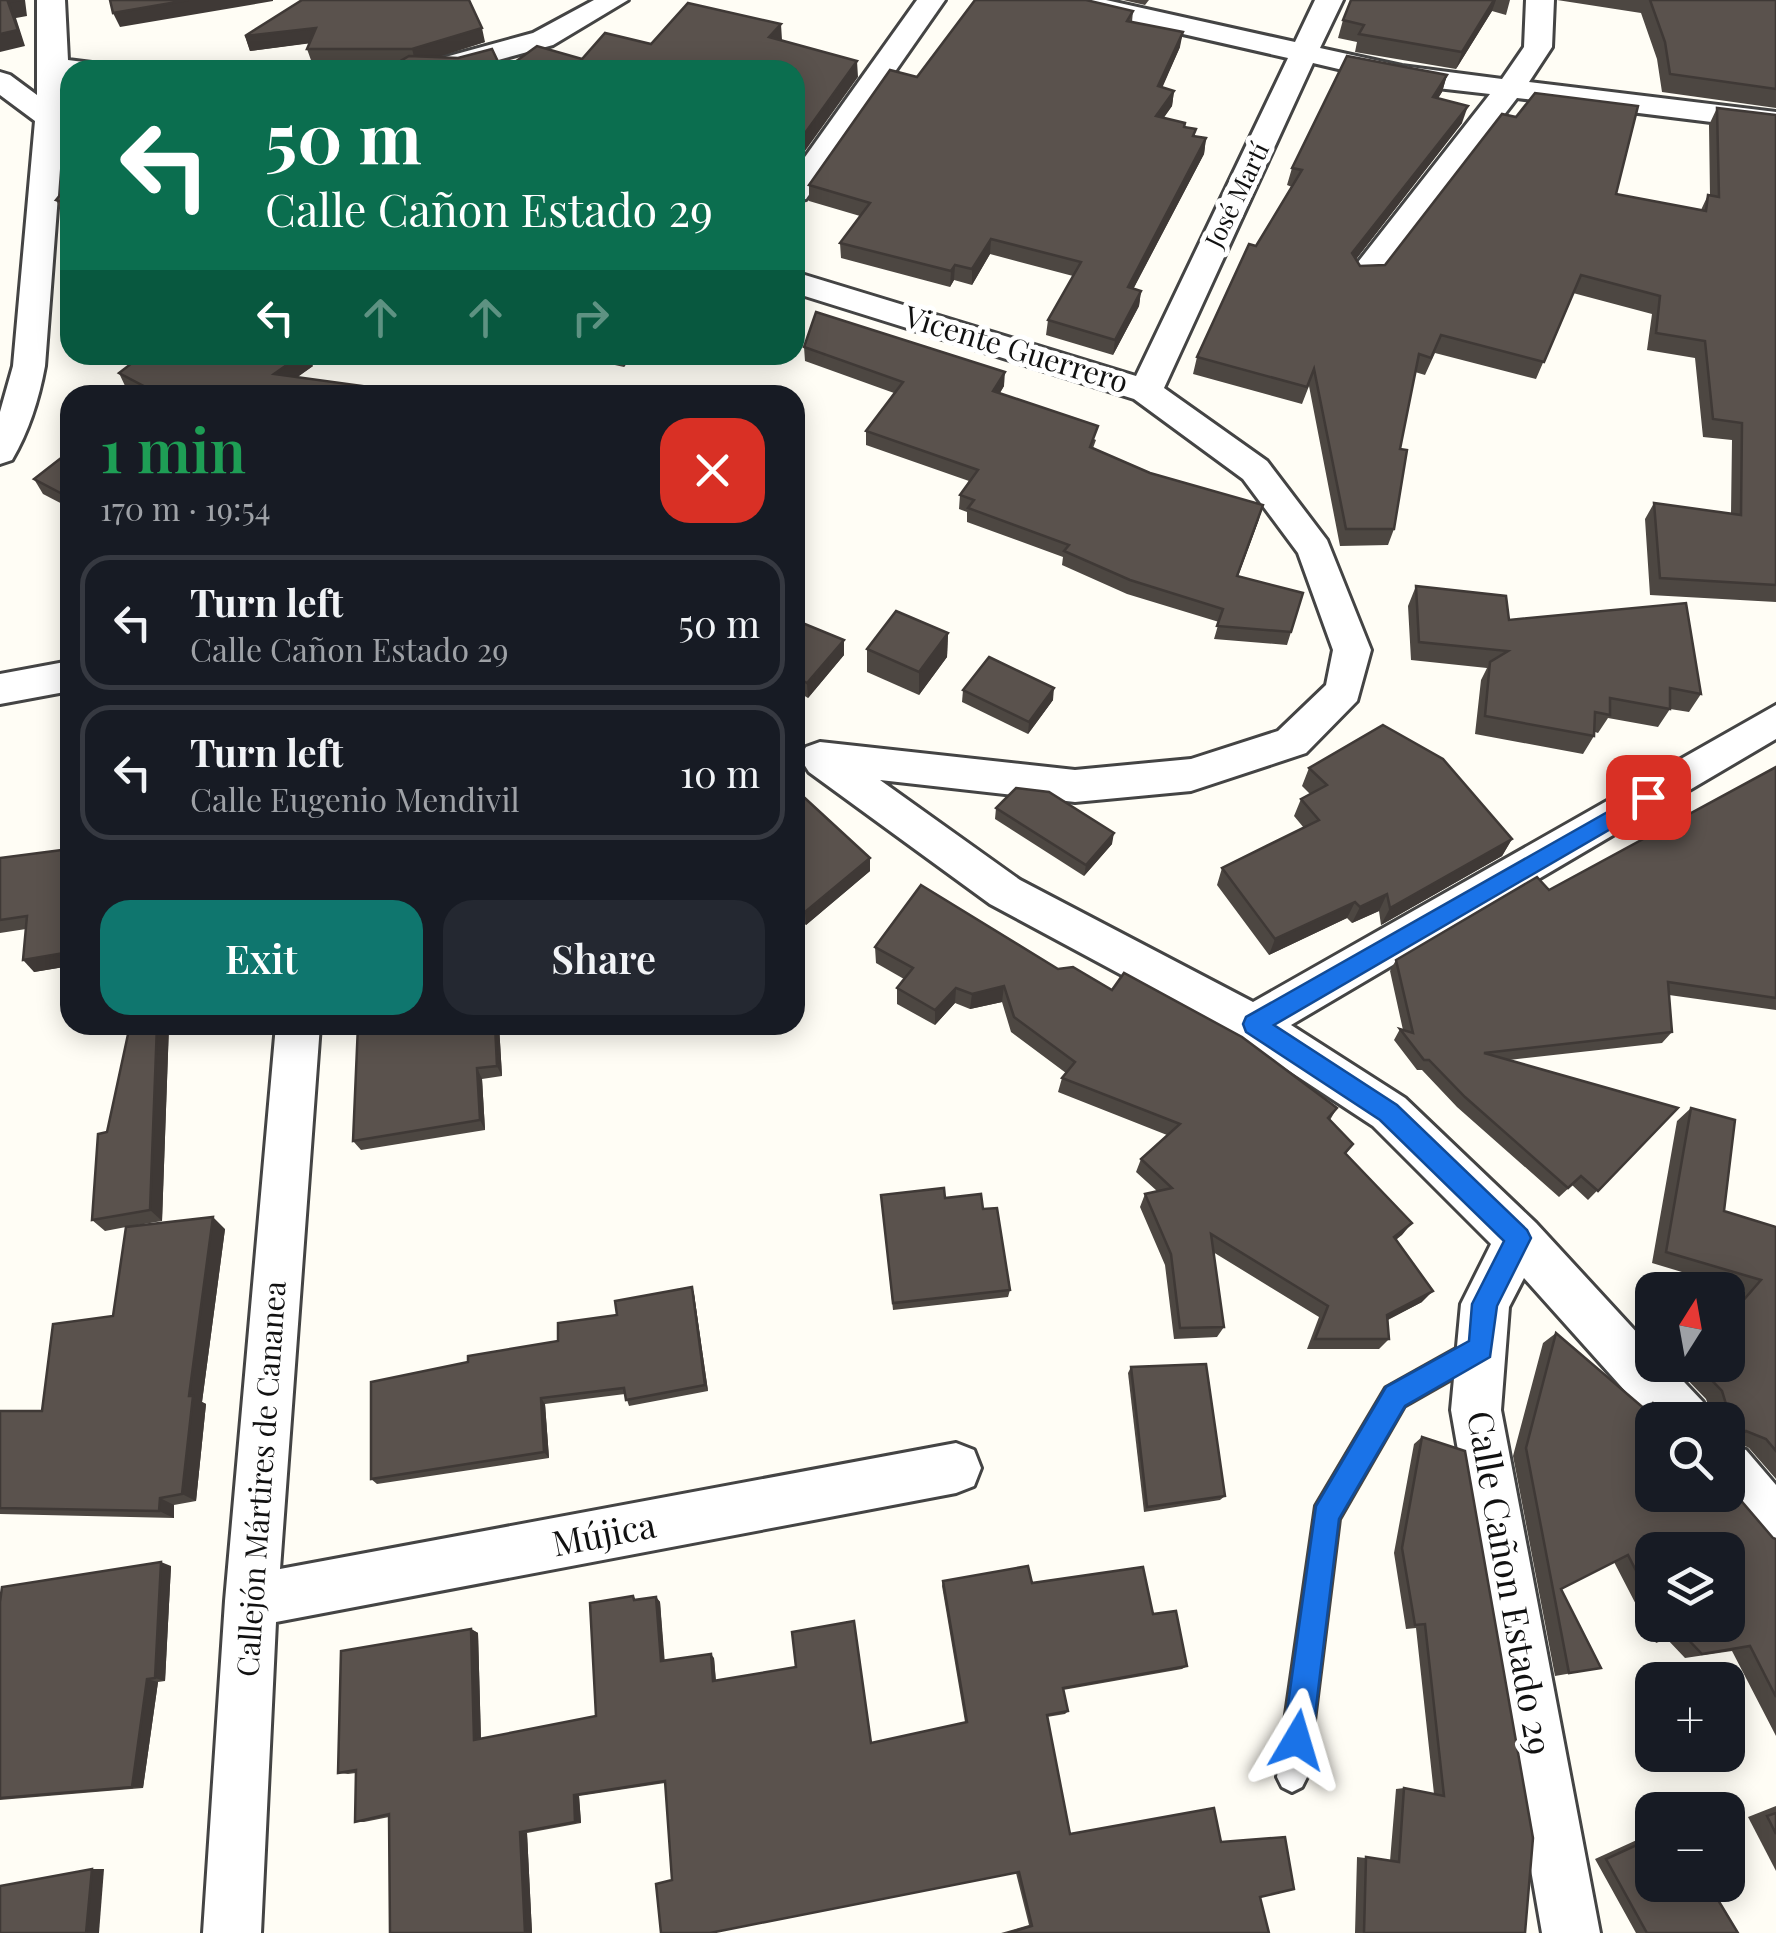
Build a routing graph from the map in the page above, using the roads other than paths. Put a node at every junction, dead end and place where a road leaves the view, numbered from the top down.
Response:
1 (50, 0) edge
2 (614, 0) edge
3 (931, 0) edge
4 (1070, 0) edge
5 (1329, 0) edge
6 (1540, 0) edge
7 (1305, 52) junction
8 (466, 60) edge
9 (54, 68) junction
10 (60, 68) edge
11 (0, 81) edge
12 (1507, 90) junction
13 (48, 117) junction
14 (1776, 121) edge
15 (805, 178) edge
16 (1366, 274) edge
17 (805, 285) edge
18 (1146, 391) junction
19 (0, 452) edge
20 (60, 678) edge
21 (0, 689) edge
22 (1776, 720) edge
23 (808, 755) edge
24 (1254, 1024) junction
25 (297, 1035) edge
26 (1518, 1238) junction
27 (1481, 1348) junction
28 (1668, 1402) edge
29 (956, 1468) dead end
30 (1745, 1488) edge
31 (1776, 1524) edge
32 (250, 1601) junction
33 (1292, 1778) dead end
34 (232, 1933) edge
35 (1571, 1933) edge

1 - 9 street
2 - 8 street
3 - 15 street
4 - 7 street
5 - 7 street, José Martí
6 - 12 street
7 - 12 street
7 - 18 street, José Martí
9 - 10 street
9 - 13 street
11 - 13 street
12 - 14 street
12 - 16 street
13 - 19 street
17 - 18 street, Vicente Guerrero
18 - 23 street, Vicente Guerrero
20 - 21 street
22 - 24 street
23 - 24 street
24 - 26 street
25 - 32 street, Callejón Mártires de Cananea
26 - 27 street, Calle Cañon Estado 29
26 - 28 street
27 - 33 lane
27 - 35 street, Calle Cañon Estado 29
29 - 32 street, Mújica
30 - 31 street
32 - 34 street, Callejón Mártires de Cananea

